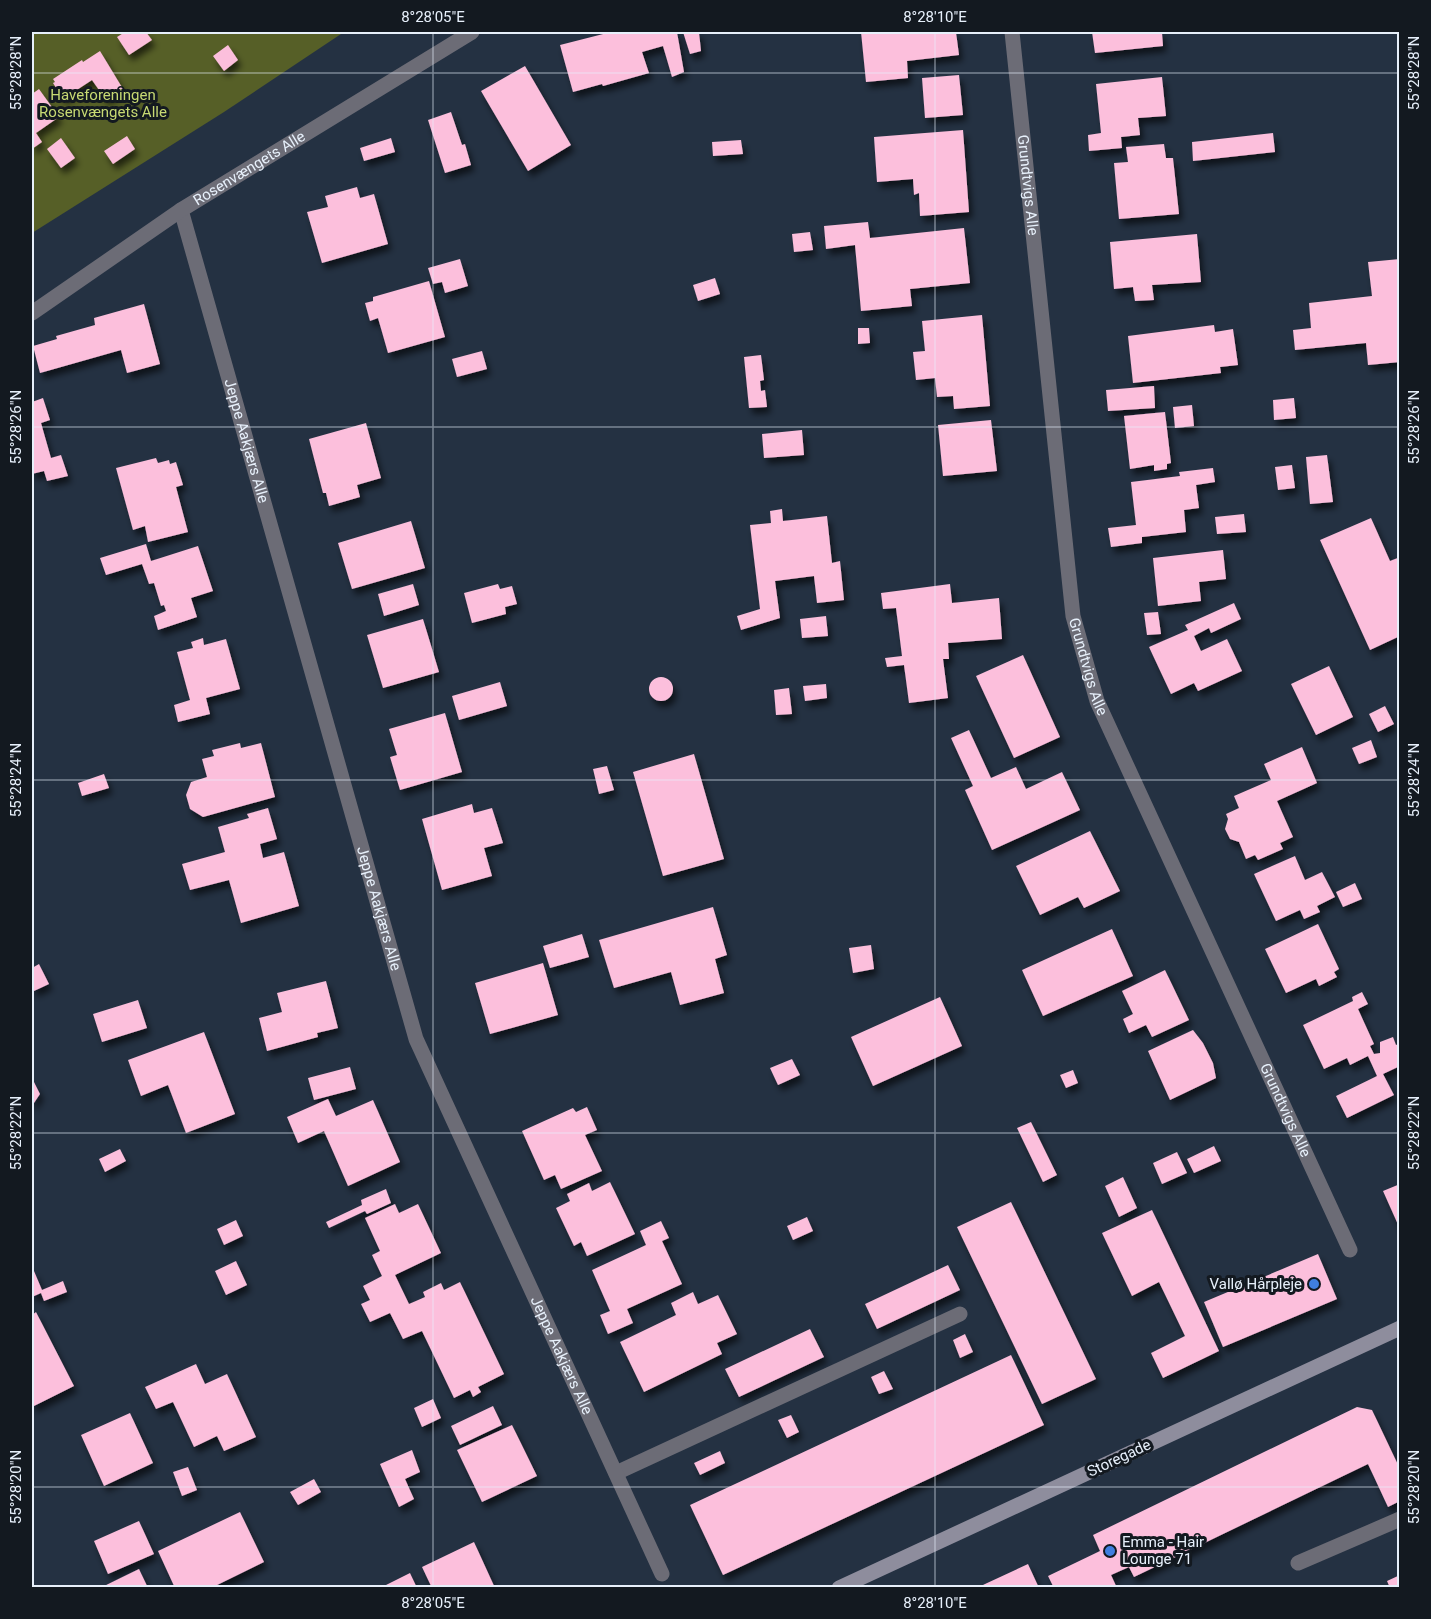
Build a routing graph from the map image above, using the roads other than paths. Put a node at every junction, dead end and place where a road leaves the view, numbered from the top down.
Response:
1 (472, 32) edge
2 (1012, 32) edge
3 (181, 210) junction
4 (32, 313) edge
5 (1350, 1250) dead end
6 (960, 1314) dead end
7 (1400, 1328) edge
8 (616, 1473) junction
9 (1400, 1519) edge
10 (1298, 1563) dead end
11 (662, 1574) dead end
12 (839, 1587) edge

1 - 3 street, Rosenvængets Alle
2 - 5 street, Grundtvigs Alle
3 - 4 street, Rosenvængets Alle
3 - 8 street, Jeppe Aakjærs Alle
6 - 8 street
7 - 12 street, Storegade
8 - 11 street, Jeppe Aakjærs Alle
9 - 10 street

